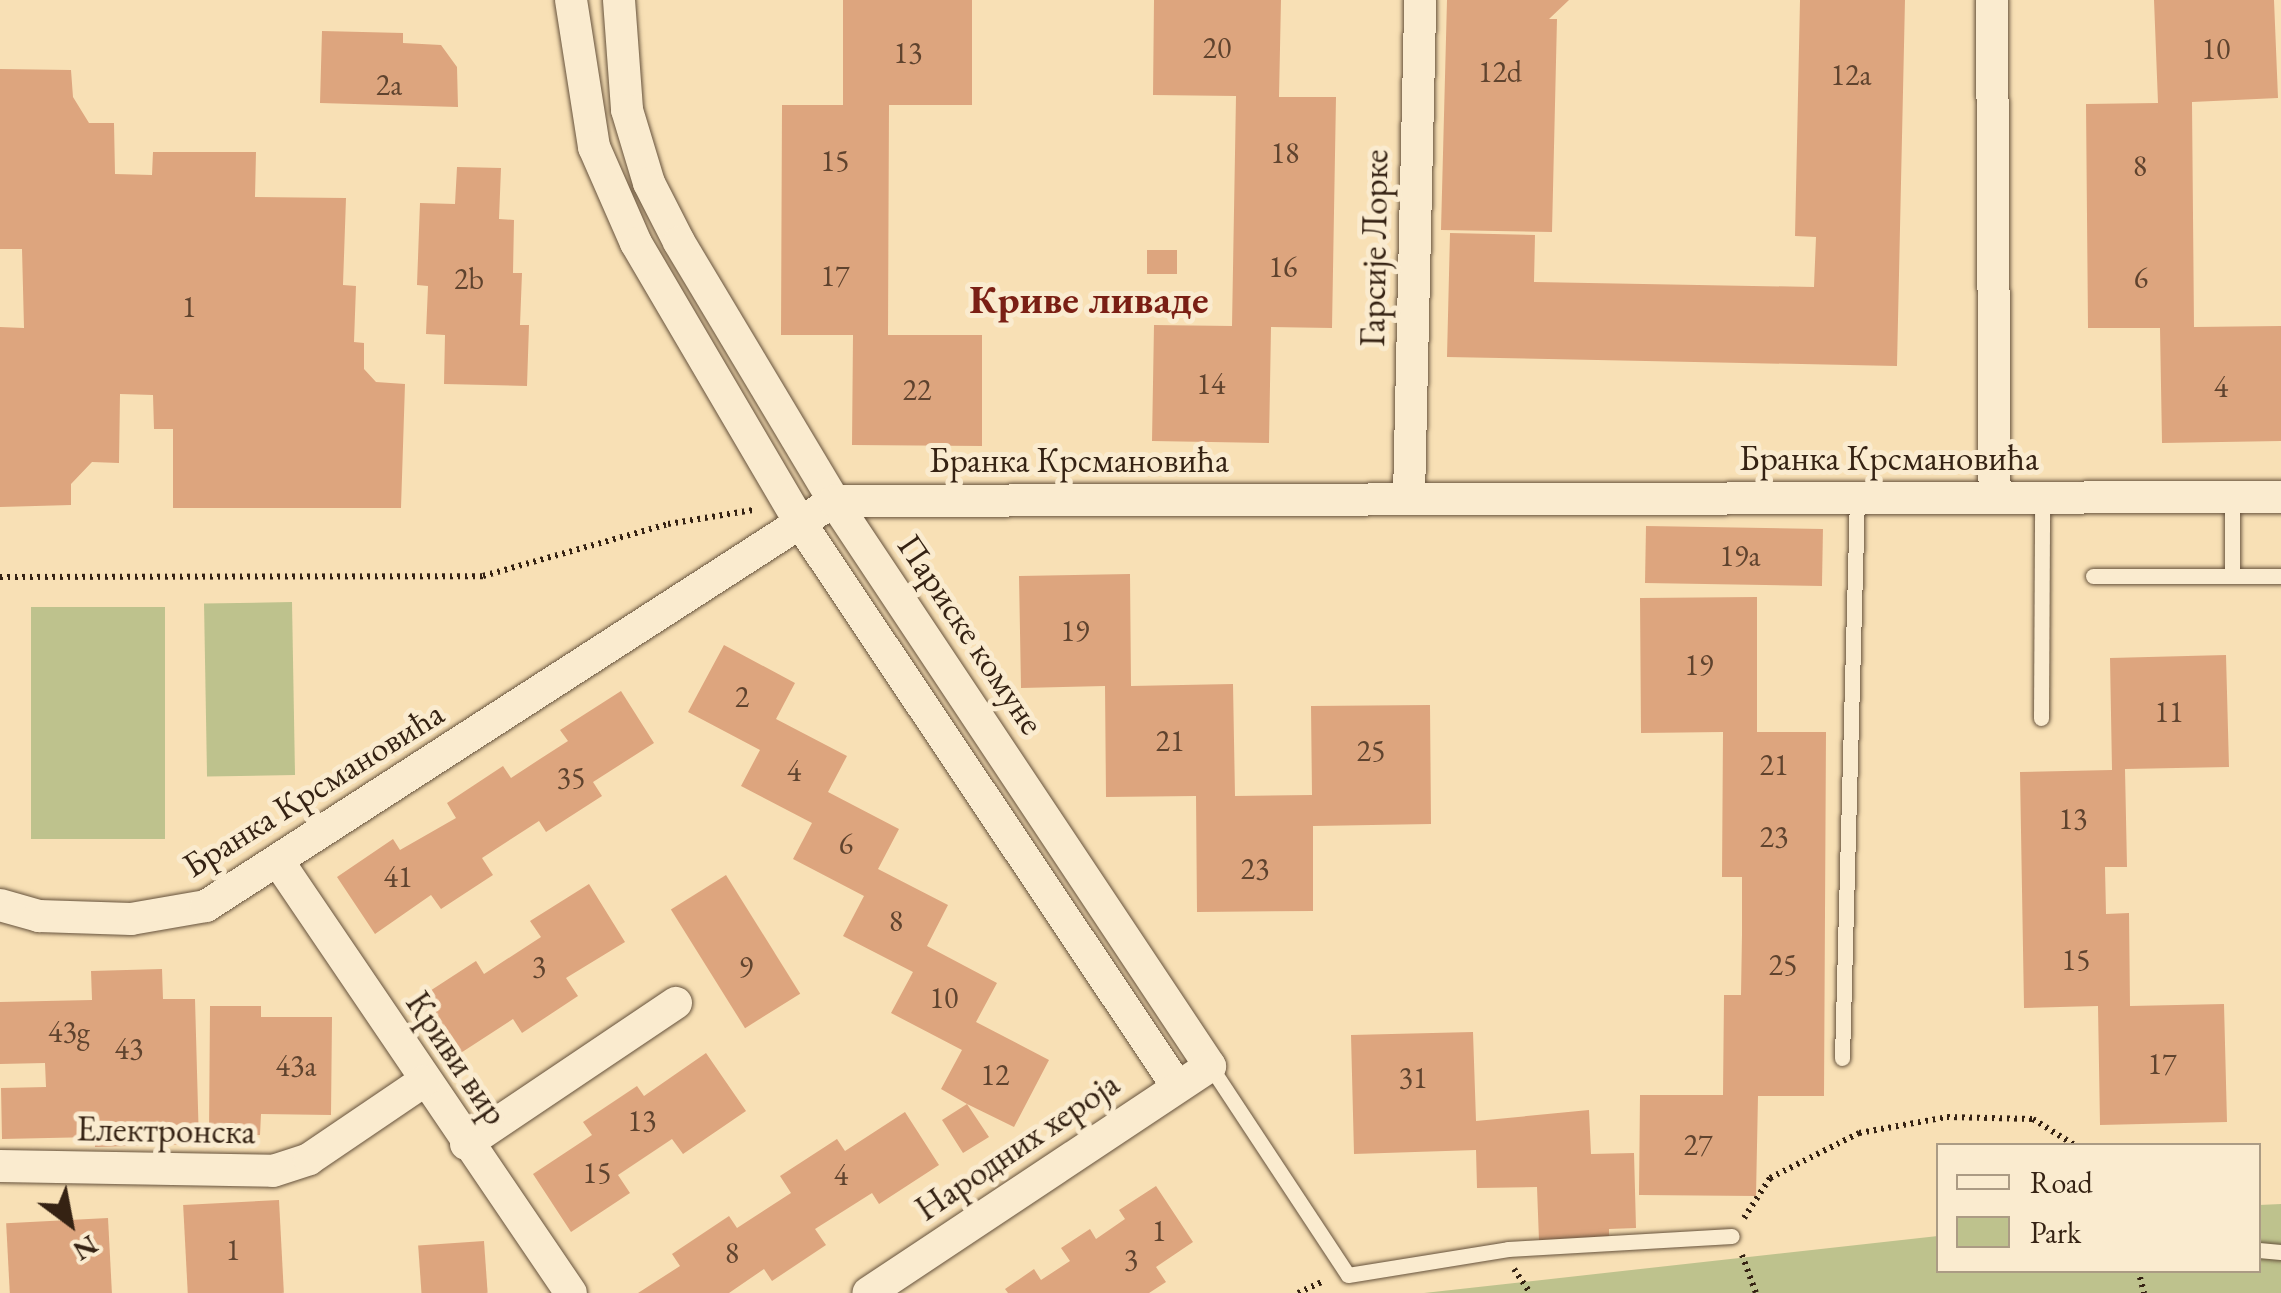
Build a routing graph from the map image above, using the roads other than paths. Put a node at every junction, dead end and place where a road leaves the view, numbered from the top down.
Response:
1 (571, 0) edge
2 (618, 0) edge
3 (1420, 0) edge
4 (1992, 0) edge
5 (2232, 497) junction
6 (2281, 497) edge
7 (1409, 498) junction
8 (1857, 498) junction
9 (1995, 498) junction
10 (2042, 498) junction
11 (834, 500) junction
12 (800, 524) junction
13 (2093, 576) dead end
14 (2232, 576) junction
15 (2281, 576) edge
16 (2040, 718) dead end
17 (280, 864) junction
18 (0, 905) edge
19 (676, 1003) dead end
20 (1842, 1058) dead end
21 (1210, 1066) junction
22 (424, 1080) junction
23 (1177, 1086) junction
24 (466, 1144) junction
25 (0, 1166) edge
26 (1732, 1236) road end
27 (571, 1293) edge
28 (868, 1293) edge

1 - 12 street
2 - 11 street, Париске комуне
3 - 7 street, Гарсије Лорке
4 - 9 street
5 - 6 street, Бранка Крсмановића
5 - 10 street, Бранка Крсмановића
5 - 14 lane
7 - 8 street, Бранка Крсмановића
7 - 11 street, Бранка Крсмановића
8 - 9 street, Бранка Крсмановића
8 - 20 lane
9 - 10 street, Бранка Крсмановића
10 - 16 lane
11 - 12 street, Бранка Крсмановића
11 - 21 street, Париске комуне
12 - 17 street, Бранка Крсмановића
12 - 23 street
13 - 14 lane
14 - 15 lane
17 - 18 street, Бранка Крсмановића
17 - 22 street, Криви вир
19 - 24 street
21 - 23 street, Народних хероја
21 - 26 lane, Париске комуне
22 - 24 street, Криви вир
22 - 25 street, Електронска
23 - 28 street, Народних хероја
24 - 27 street, Криви вир

